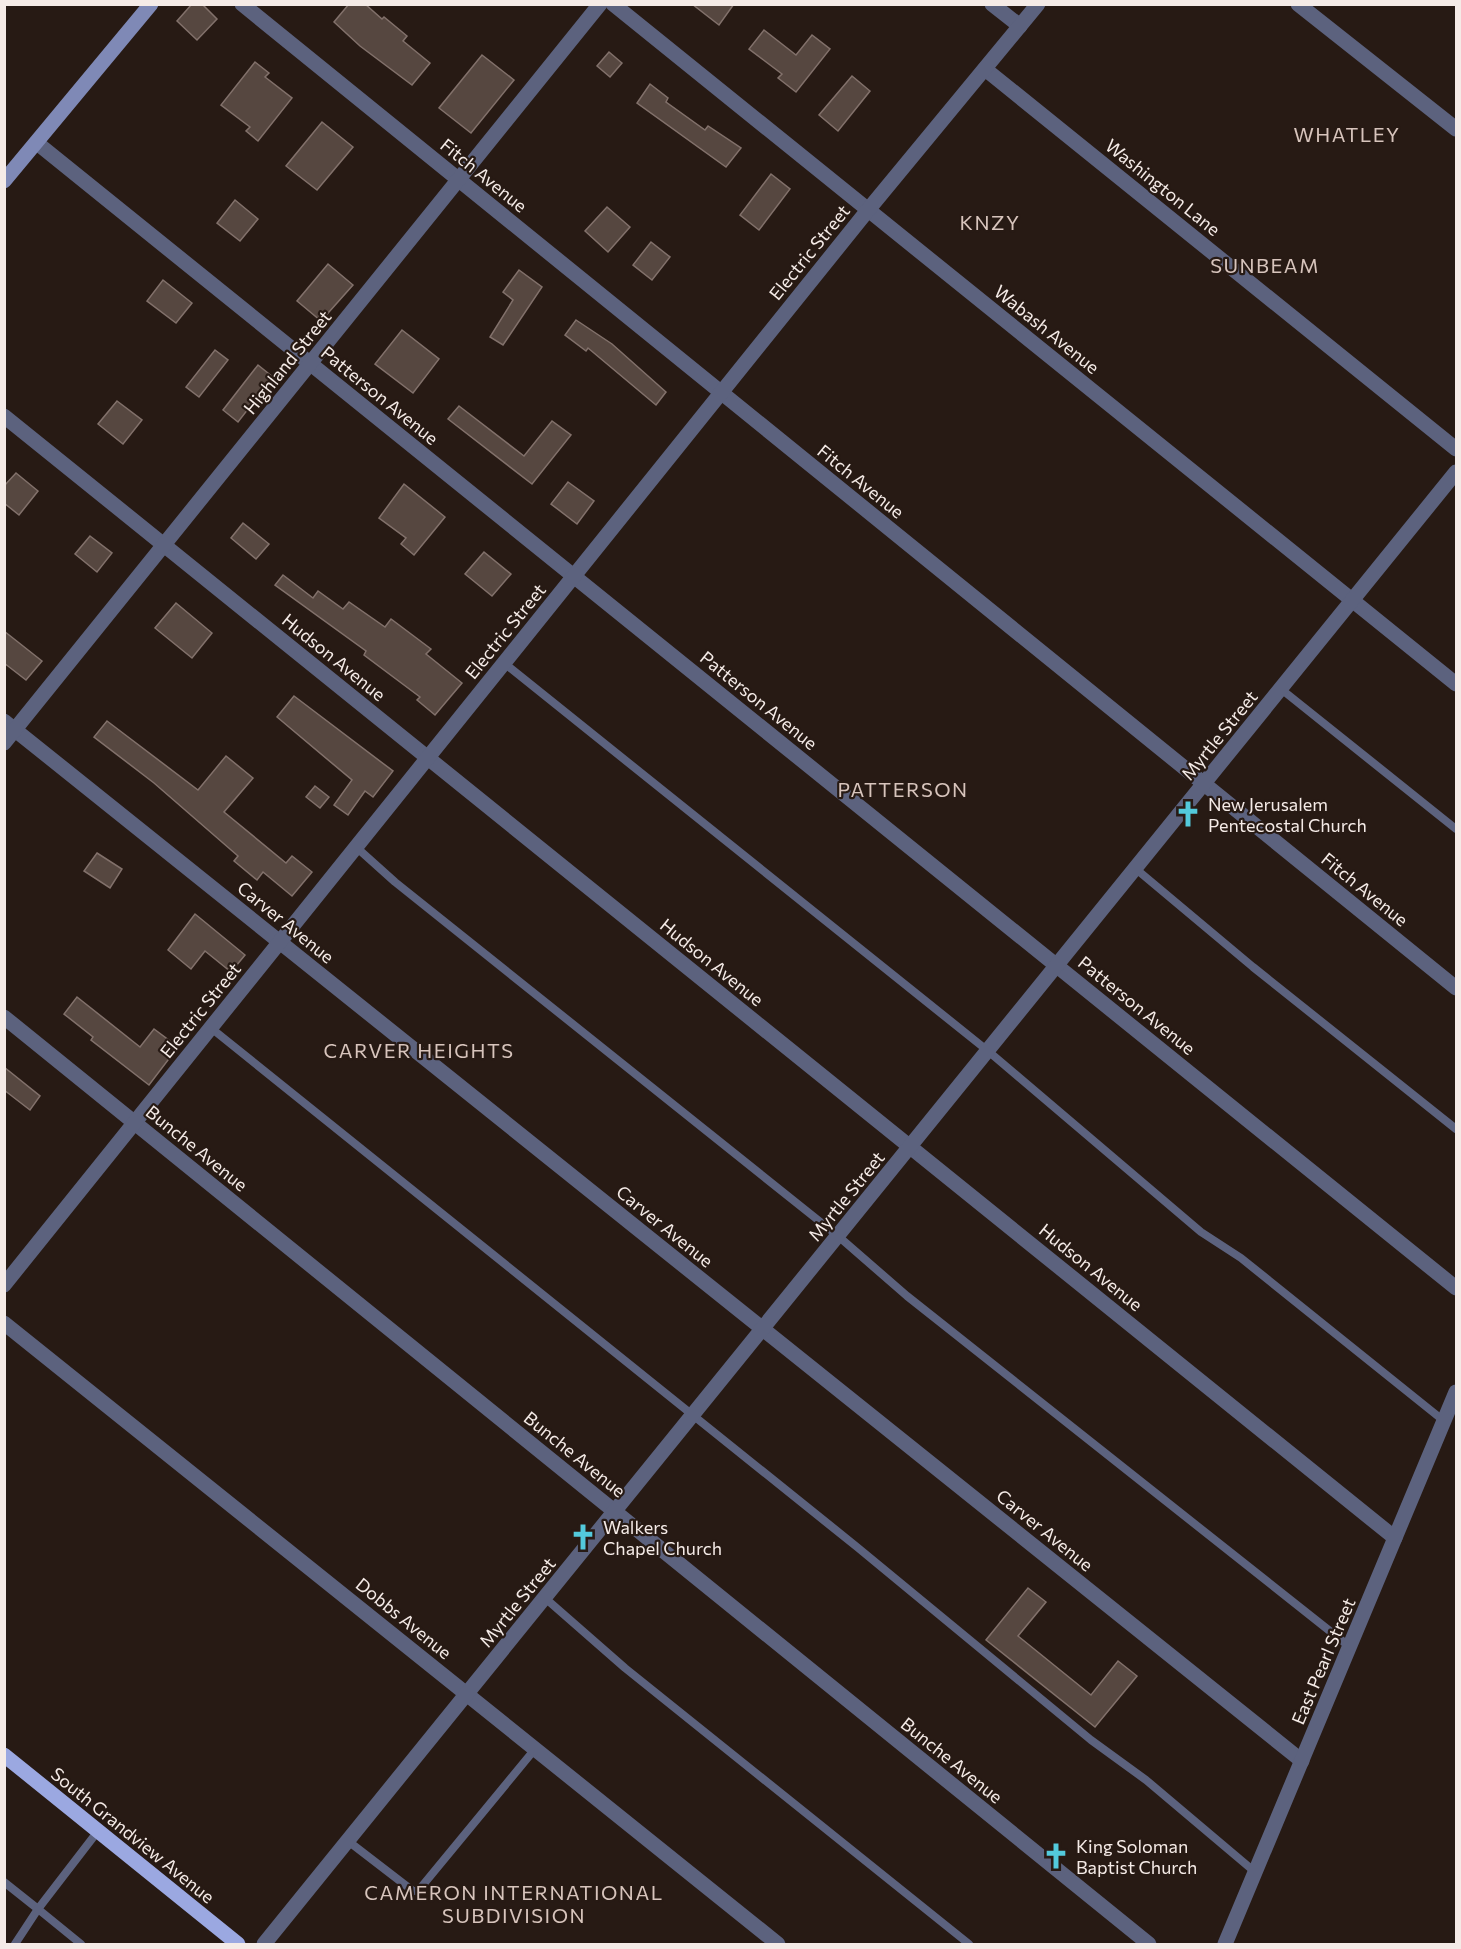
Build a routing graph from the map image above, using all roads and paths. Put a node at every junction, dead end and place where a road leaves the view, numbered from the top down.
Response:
1 (151, 4) edge
2 (242, 4) edge
3 (600, 4) edge
4 (613, 4) edge
5 (992, 4) edge
6 (1038, 4) edge
7 (1298, 4) edge
8 (1020, 26) junction
9 (985, 69) junction
10 (1456, 129) edge
11 (37, 143) junction
12 (459, 180) junction
13 (4, 182) edge
14 (868, 210) junction
15 (311, 364) junction
16 (722, 393) junction
17 (4, 416) edge
18 (1456, 449) edge
19 (1456, 472) edge
20 (164, 545) junction
21 (574, 576) junction
22 (1353, 601) junction
23 (504, 663) junction
24 (1456, 684) edge
25 (1281, 689) junction
26 (10, 725) edge
27 (4, 743) edge
28 (428, 758) junction
29 (1205, 784) junction
30 (1456, 829) edge
31 (356, 847) junction
32 (1136, 869) junction
33 (280, 942) junction
34 (1057, 966) junction
35 (1456, 988) edge
36 (4, 1017) edge
37 (211, 1028) junction
38 (988, 1051) junction
39 (135, 1123) junction
40 (1456, 1129) edge
41 (910, 1147) junction
42 (838, 1236) junction
43 (4, 1285) edge
44 (1456, 1287) edge
45 (4, 1323) edge
46 (763, 1329) junction
47 (1456, 1392) edge
48 (693, 1416) junction
49 (1444, 1421) junction
50 (615, 1512) junction
51 (1395, 1538) junction
52 (545, 1598) junction
53 (1350, 1647) junction
54 (467, 1694) junction
55 (535, 1749) junction
56 (4, 1755) edge
57 (1302, 1761) junction
58 (98, 1831) junction
59 (348, 1841) junction
60 (1255, 1872) junction
61 (4, 1882) edge
62 (38, 1909) junction
63 (772, 1943) edge
64 (15, 1944) edge
65 (81, 1944) edge
66 (238, 1944) edge
67 (264, 1944) edge
68 (969, 1944) edge
69 (1149, 1944) edge
70 (1225, 1944) edge

1 - 11 main road
2 - 12 street, Fitch Avenue
3 - 12 street, Highland Street
4 - 14 street, Wabash Avenue
5 - 8 street
6 - 8 street, Electric Street
7 - 10 street
8 - 9 street, Electric Street
9 - 14 street, Electric Street
9 - 18 street, Washington Lane
11 - 13 main road
11 - 15 street, Patterson Avenue
12 - 15 street, Highland Street
12 - 16 street, Fitch Avenue
14 - 16 street, Electric Street
14 - 22 street, Wabash Avenue
15 - 20 street, Highland Street
15 - 21 street, Patterson Avenue
16 - 21 street, Electric Street
16 - 29 street, Fitch Avenue
17 - 20 street, Hudson Avenue
19 - 22 street, Myrtle Street
20 - 26 street, Highland Street
20 - 28 street, Hudson Avenue
21 - 23 street, Electric Street
21 - 34 street, Patterson Avenue
22 - 24 street, Wabash Avenue
22 - 25 street, Myrtle Street
23 - 28 street, Electric Street
23 - 38 lane
25 - 29 street, Myrtle Street
25 - 30 lane
26 - 27 street, Highland Street
26 - 33 street, Carver Avenue
28 - 31 street, Electric Street
28 - 41 street, Hudson Avenue
29 - 32 street, Myrtle Street
29 - 35 street, Fitch Avenue
31 - 33 street, Electric Street
31 - 42 lane
32 - 34 street, Myrtle Street
32 - 40 lane
33 - 37 street, Electric Street
33 - 46 street, Carver Avenue
34 - 38 street, Myrtle Street
34 - 44 street, Patterson Avenue
36 - 39 street, Bunche Avenue
37 - 39 street, Electric Street
37 - 48 lane
38 - 41 street, Myrtle Street
38 - 49 lane
39 - 43 street, Electric Street
39 - 50 street, Bunche Avenue
41 - 42 street, Myrtle Street
41 - 51 street, Hudson Avenue
42 - 46 street, Myrtle Street
42 - 53 lane
45 - 54 street, Dobbs Avenue
46 - 48 street, Myrtle Street
46 - 57 street, Carver Avenue
47 - 49 street, East Pearl Street
48 - 50 street, Myrtle Street
48 - 60 lane
49 - 51 street, East Pearl Street
50 - 52 street, Myrtle Street
50 - 69 street, Bunche Avenue
51 - 53 street, East Pearl Street
52 - 54 street, Myrtle Street
52 - 68 lane
53 - 57 street, East Pearl Street
54 - 55 street, Dobbs Avenue
54 - 59 street, Myrtle Street
55 - 59 lane
55 - 63 street, Dobbs Avenue
56 - 58 main road, South Grandview Avenue
57 - 60 street, East Pearl Street
58 - 62 lane
58 - 66 main road, South Grandview Avenue
59 - 67 street, Myrtle Street
60 - 70 street, East Pearl Street
61 - 62 lane
62 - 64 lane
62 - 65 lane

